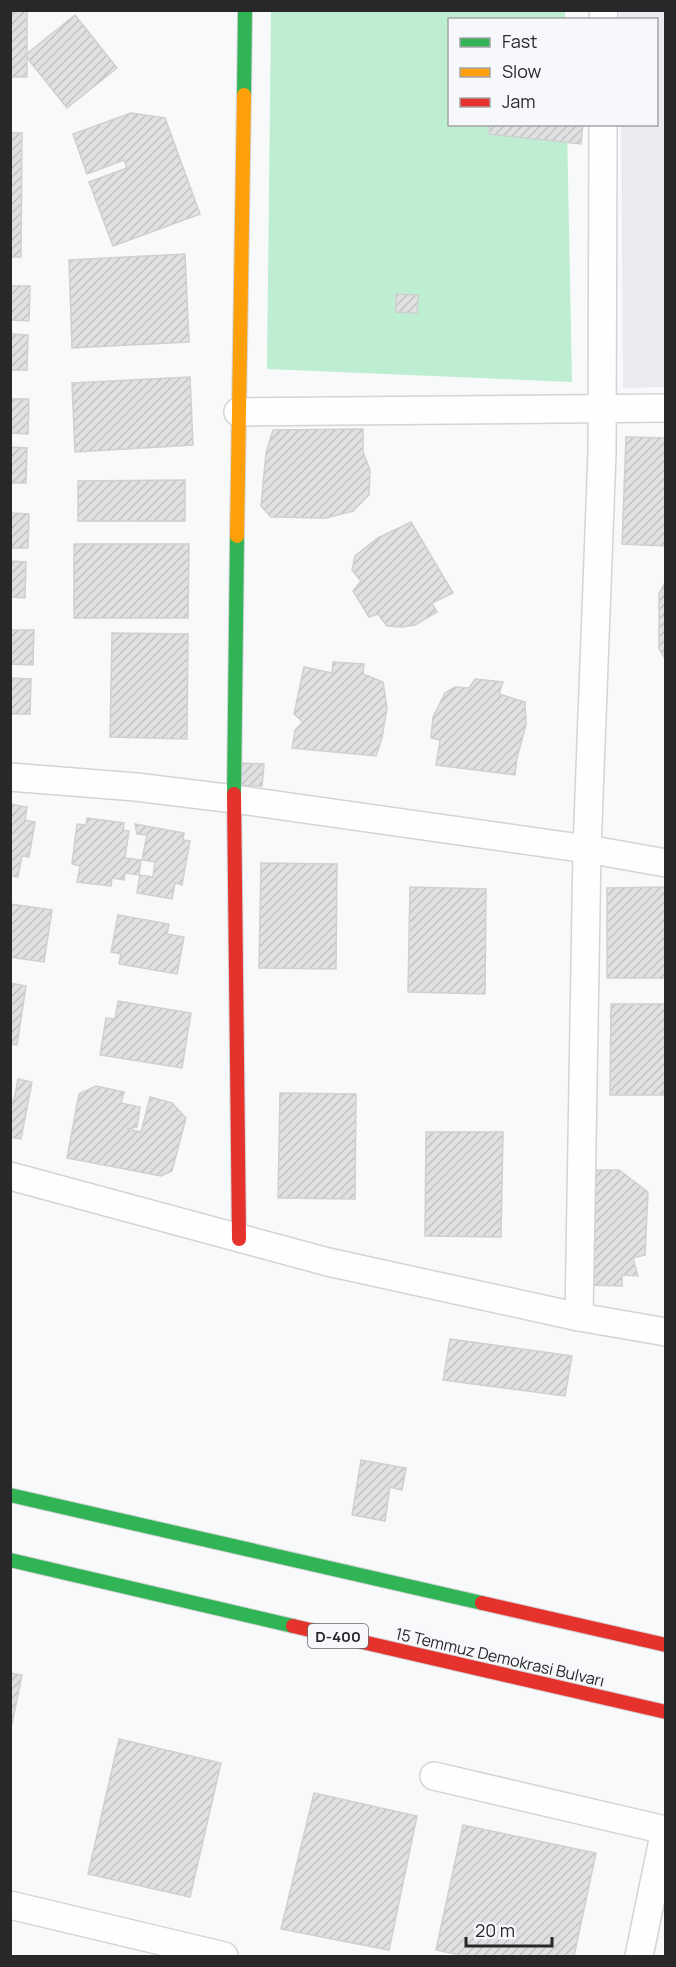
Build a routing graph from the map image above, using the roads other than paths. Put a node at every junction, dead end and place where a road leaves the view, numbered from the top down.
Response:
1 (246, 10) edge
2 (603, 126) edge
3 (603, 408) junction
4 (666, 408) edge
5 (238, 412) junction
6 (10, 777) edge
7 (234, 799) junction
8 (587, 849) junction
9 (666, 863) edge
10 (10, 1176) edge
11 (239, 1239) junction
12 (579, 1317) junction
13 (666, 1332) edge
14 (10, 1495) edge
15 (10, 1560) edge
16 (666, 1645) edge
17 (666, 1712) edge
18 (434, 1776) dead end
19 (10, 1905) edge
20 (224, 1956) edge
21 (639, 1956) edge

1 - 5 main road
2 - 3 street
3 - 4 street
3 - 5 street
3 - 8 street
5 - 7 main road
6 - 7 street
7 - 8 street
7 - 11 main road
8 - 9 street
8 - 12 street
10 - 11 street
11 - 12 street
12 - 13 street
14 - 16 main road
15 - 17 main road, 15 Temmuz Demokrasi Bulvarı / D-400
18 - 21 street
19 - 20 street

